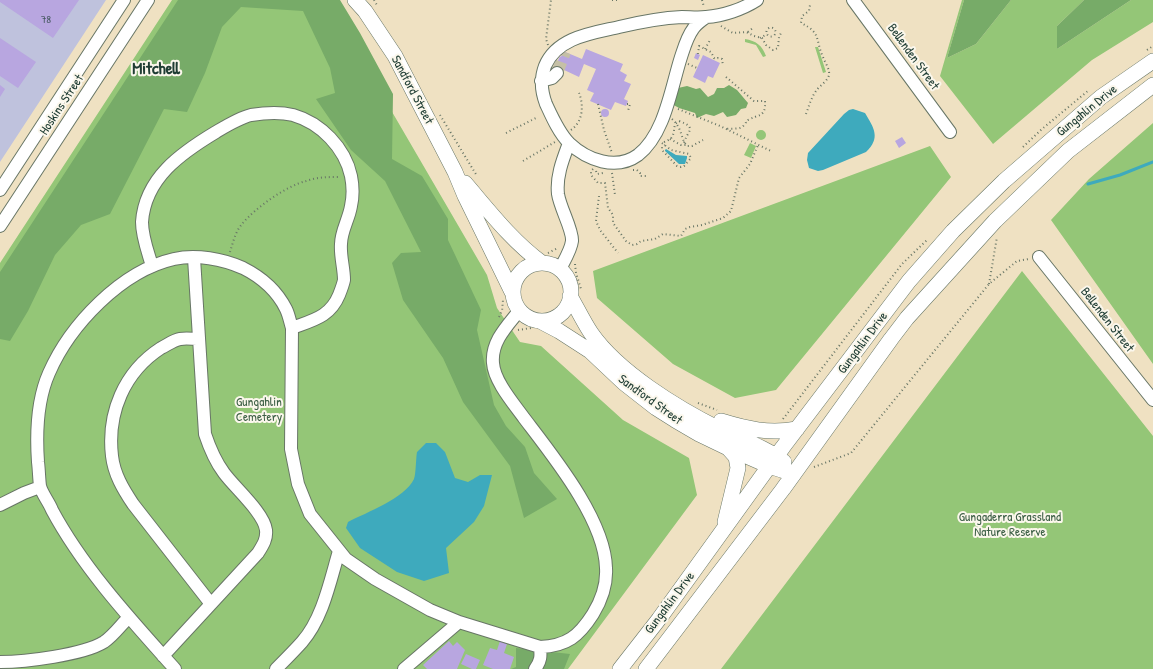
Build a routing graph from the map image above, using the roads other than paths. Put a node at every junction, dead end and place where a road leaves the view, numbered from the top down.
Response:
1 (124, 0) edge
2 (148, 0) edge
3 (758, 0) edge
4 (853, 0) edge
5 (360, 4) edge
6 (710, 17) junction
7 (1153, 61) edge
8 (557, 73) tunnel mouth
9 (541, 81) junction
10 (1153, 85) edge
11 (950, 132) dead end
12 (569, 143) junction
13 (455, 172) junction
14 (0, 190) edge
15 (0, 226) edge
16 (1039, 257) road end
17 (194, 258) junction
18 (542, 263) junction
19 (152, 266) junction
20 (560, 269) junction
21 (512, 292) junction
22 (576, 294) junction
23 (519, 311) junction
24 (540, 321) junction
25 (292, 328) junction
26 (199, 339) junction
27 (1153, 400) edge
28 (671, 402) junction
29 (797, 429) junction
30 (728, 448) junction
31 (773, 461) junction
32 (794, 473) junction
33 (40, 487) junction
34 (0, 505) edge
35 (722, 533) junction
36 (339, 551) junction
37 (211, 604) junction
38 (128, 618) junction
39 (459, 622) junction
40 (540, 647) junction
41 (163, 656) junction
42 (0, 662) edge
43 (175, 669) edge
44 (276, 669) edge
45 (404, 669) edge
46 (535, 669) edge
47 (620, 669) edge
48 (646, 669) edge

1 - 14 street, Hoskins Street
2 - 15 street, Hoskins Street
3 - 6 street
4 - 11 street, Bellenden Street
5 - 13 main road, Sandford Street
6 - 9 street
6 - 12 street
7 - 29 main road, Gungahlin Drive
8 - 9 street
9 - 12 street
10 - 32 main road, Gungahlin Drive
12 - 20 street
13 - 18 main road, Sandford Street
13 - 21 main road, Sandford Street
16 - 27 street, Bellenden Street
17 - 19 street
17 - 25 street
17 - 26 street
18 - 20 main road
18 - 21 main road
19 - 25 street
19 - 33 street
20 - 22 main road
21 - 23 main road
22 - 24 main road
22 - 28 main road, Sandford Street
23 - 24 main road
23 - 40 street
24 - 30 main road, Sandford Street
25 - 36 street
26 - 37 street
26 - 37 street
28 - 29 main road
28 - 31 main road, Sandford Street
29 - 31 main road, Gungahlin Drive
30 - 31 main road, Sandford Street
30 - 35 main road
31 - 32 main road
31 - 35 main road, Gungahlin Drive
32 - 48 main road, Gungahlin Drive
33 - 34 street
33 - 38 street
35 - 47 main road, Gungahlin Drive
36 - 39 street
36 - 44 street
37 - 41 street
38 - 41 street
38 - 42 street
39 - 40 street
39 - 45 street
40 - 46 street
41 - 43 street

